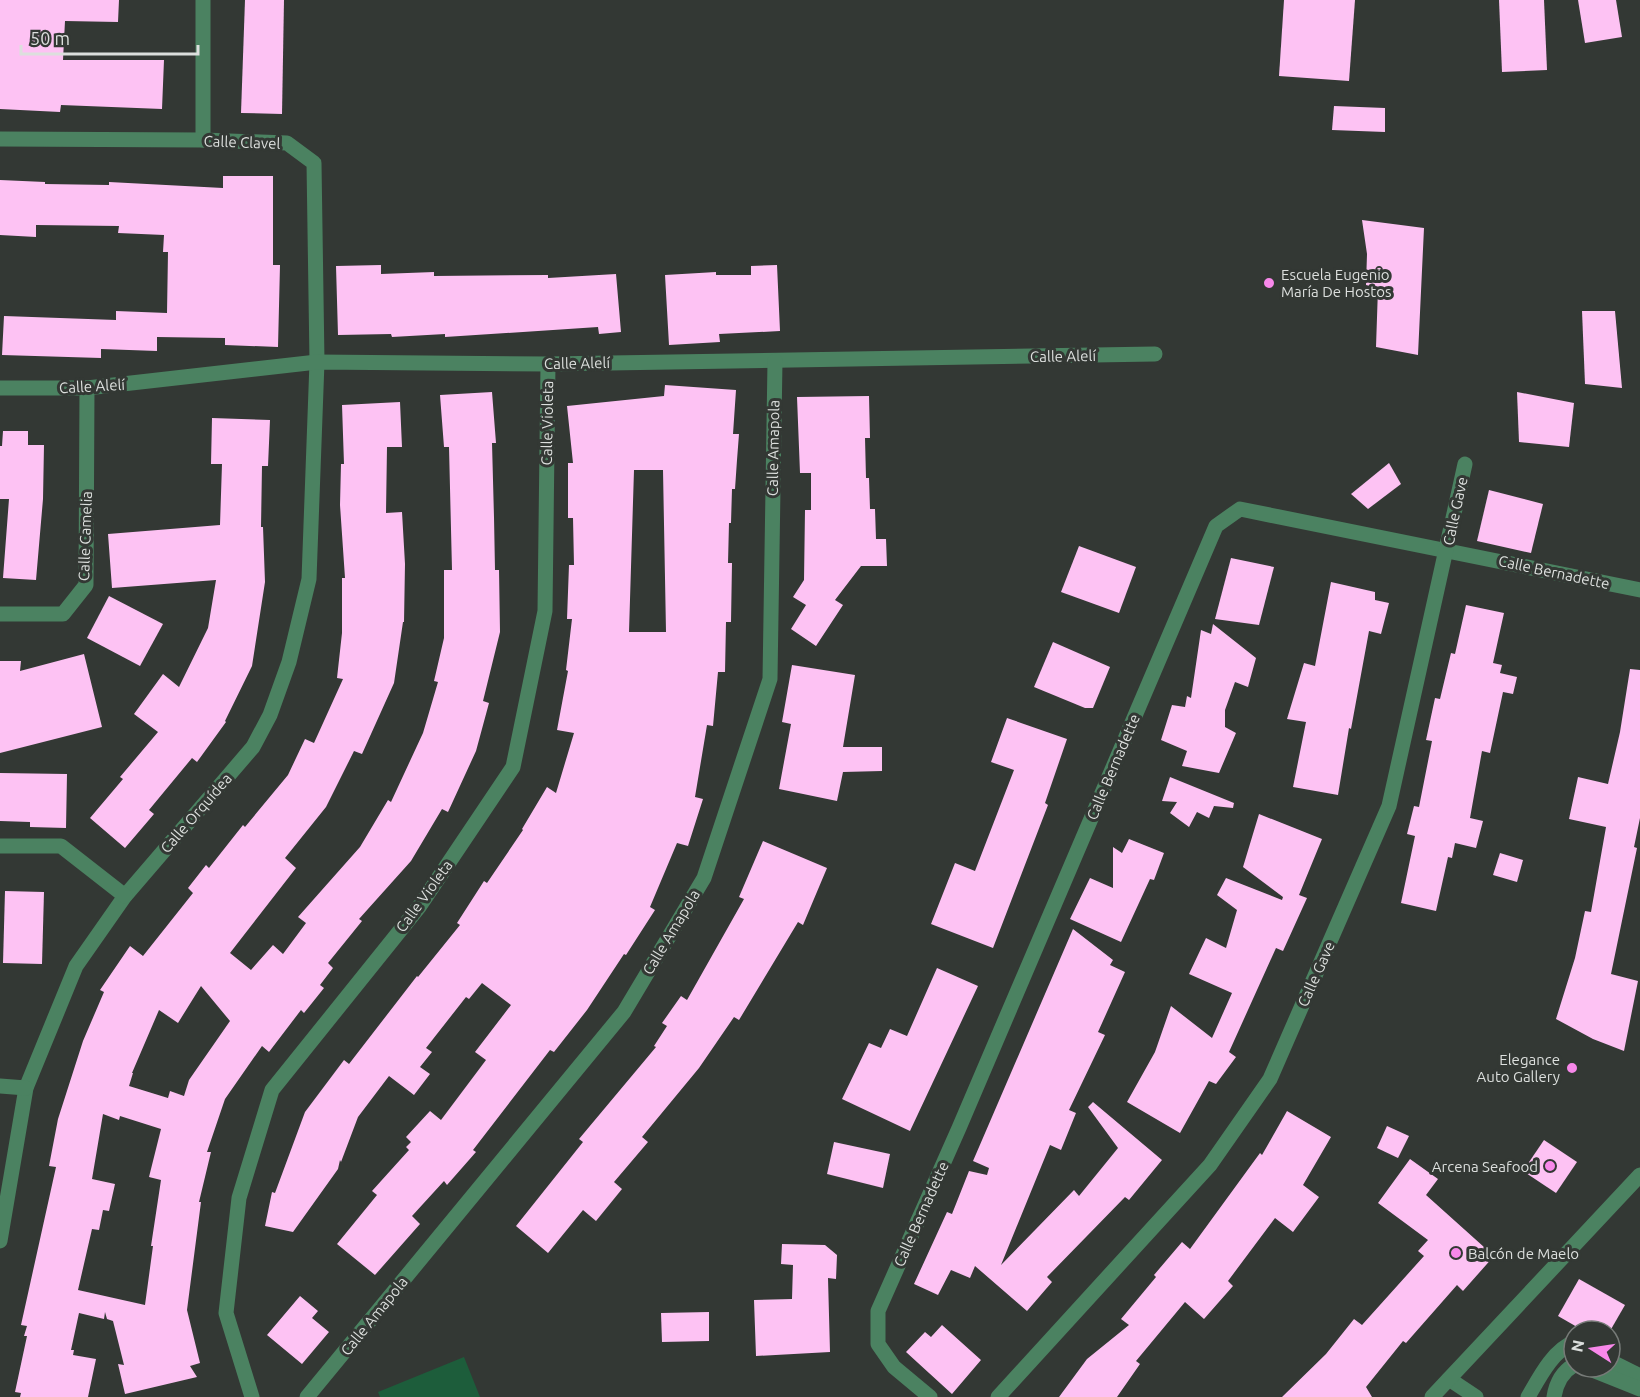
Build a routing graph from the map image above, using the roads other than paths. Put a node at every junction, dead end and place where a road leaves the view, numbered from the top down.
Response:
1 (203, 0) edge
2 (0, 139) edge
3 (203, 140) junction
4 (1155, 354) dead end
5 (774, 361) junction
6 (317, 363) junction
7 (548, 364) junction
8 (0, 388) edge
9 (87, 388) junction
10 (1465, 464) dead end
11 (1447, 550) junction
12 (1640, 590) edge
13 (0, 614) edge
14 (0, 846) edge
15 (125, 896) junction
16 (0, 1086) edge
17 (26, 1088) junction
18 (1640, 1175) edge
19 (0, 1241) edge
20 (1562, 1351) edge
21 (1622, 1367) edge
22 (1562, 1376) edge
23 (1640, 1376) edge
24 (1449, 1379) junction
25 (1615, 1379) edge
26 (1640, 1389) edge
27 (252, 1397) edge
28 (307, 1397) edge
29 (930, 1397) edge
30 (998, 1397) edge
31 (1432, 1397) edge
32 (1476, 1397) edge
33 (1528, 1397) edge
34 (1554, 1397) edge

1 - 3 street
2 - 3 street, Calle Clavel
3 - 6 street, Calle Clavel
4 - 5 street, Calle Alelí
5 - 7 street, Calle Alelí
5 - 28 street, Calle Amapola
6 - 7 street, Calle Alelí
6 - 9 street, Calle Alelí
6 - 15 street, Calle Orquídea
7 - 27 street, Calle Violeta
8 - 9 street, Calle Alelí
9 - 13 street, Calle Camelia
10 - 11 street, Calle Gave
11 - 12 street, Calle Bernadette
11 - 29 street, Calle Bernadette
11 - 30 street, Calle Gave
14 - 15 street
15 - 17 street, Calle Orquídea
16 - 17 street
17 - 19 street, Calle Orquídea
18 - 24 street
20 - 33 street
21 - 23 street
22 - 34 street
24 - 31 street
24 - 32 street
25 - 26 street

